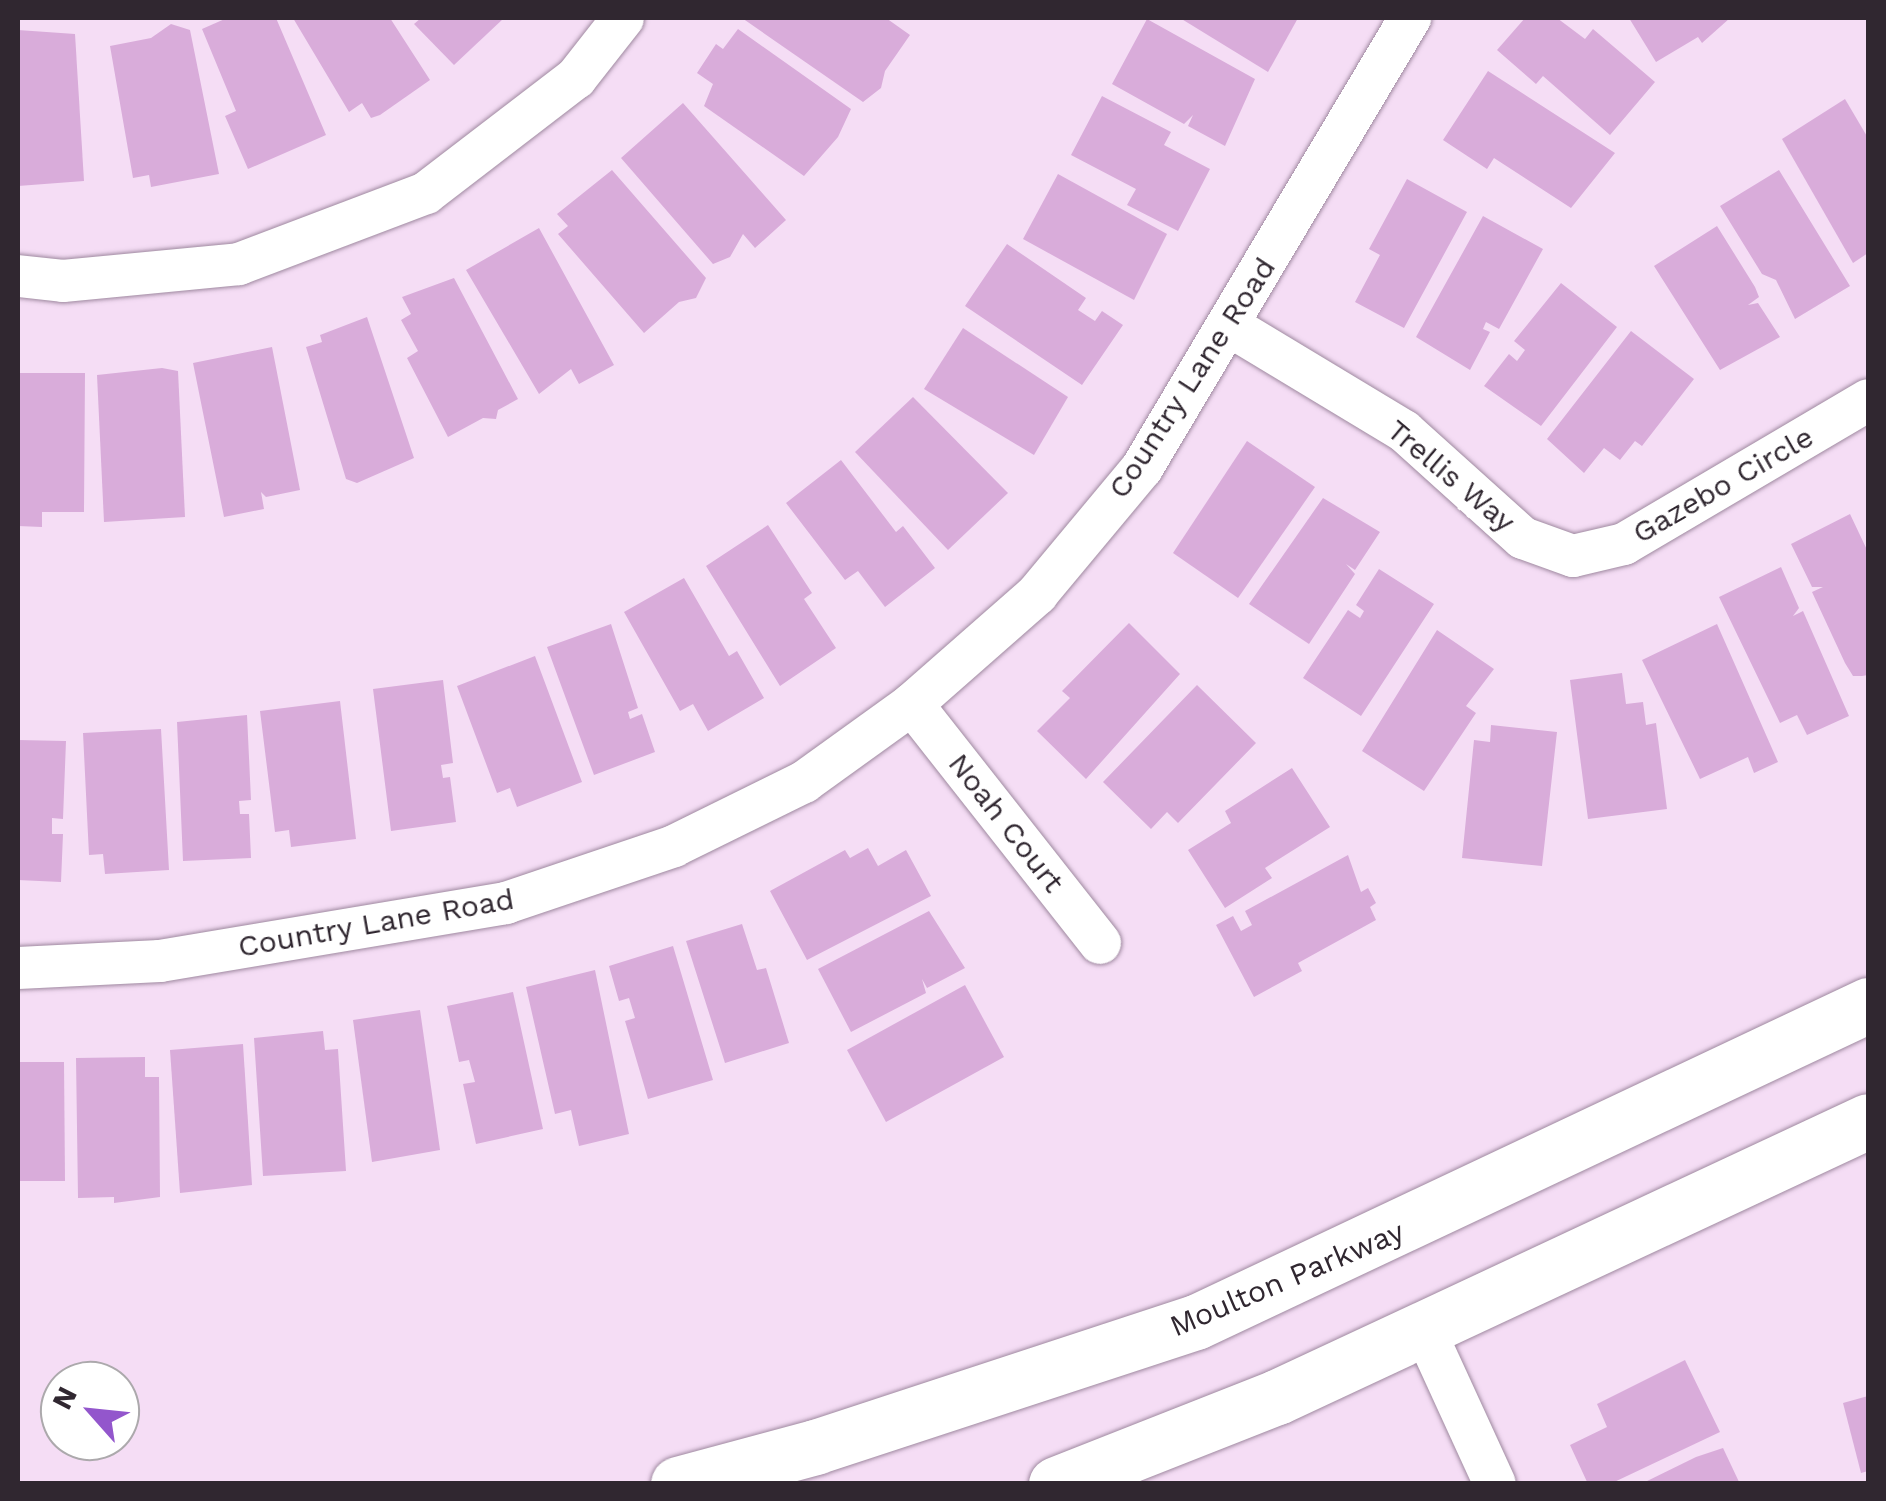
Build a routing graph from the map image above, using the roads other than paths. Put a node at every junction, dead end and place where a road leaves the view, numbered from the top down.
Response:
1 (624, 18) edge
2 (1410, 18) edge
3 (18, 276) edge
4 (1230, 326) junction
5 (1868, 400) edge
6 (1572, 556) joint
7 (912, 704) junction
8 (1100, 943) dead end
9 (18, 968) edge
10 (1868, 1005) edge
11 (1868, 1121) edge
12 (1424, 1329) junction
13 (678, 1484) edge
14 (1056, 1484) edge
15 (1495, 1484) edge

1 - 3 street
2 - 4 street, Country Lane Road
4 - 6 street, Trellis Way
4 - 7 street, Country Lane Road
5 - 6 street, Gazebo Circle
7 - 8 street, Noah Court
7 - 9 street, Country Lane Road
10 - 13 main road, Moulton Parkway
11 - 12 main road
12 - 14 main road
12 - 15 street

